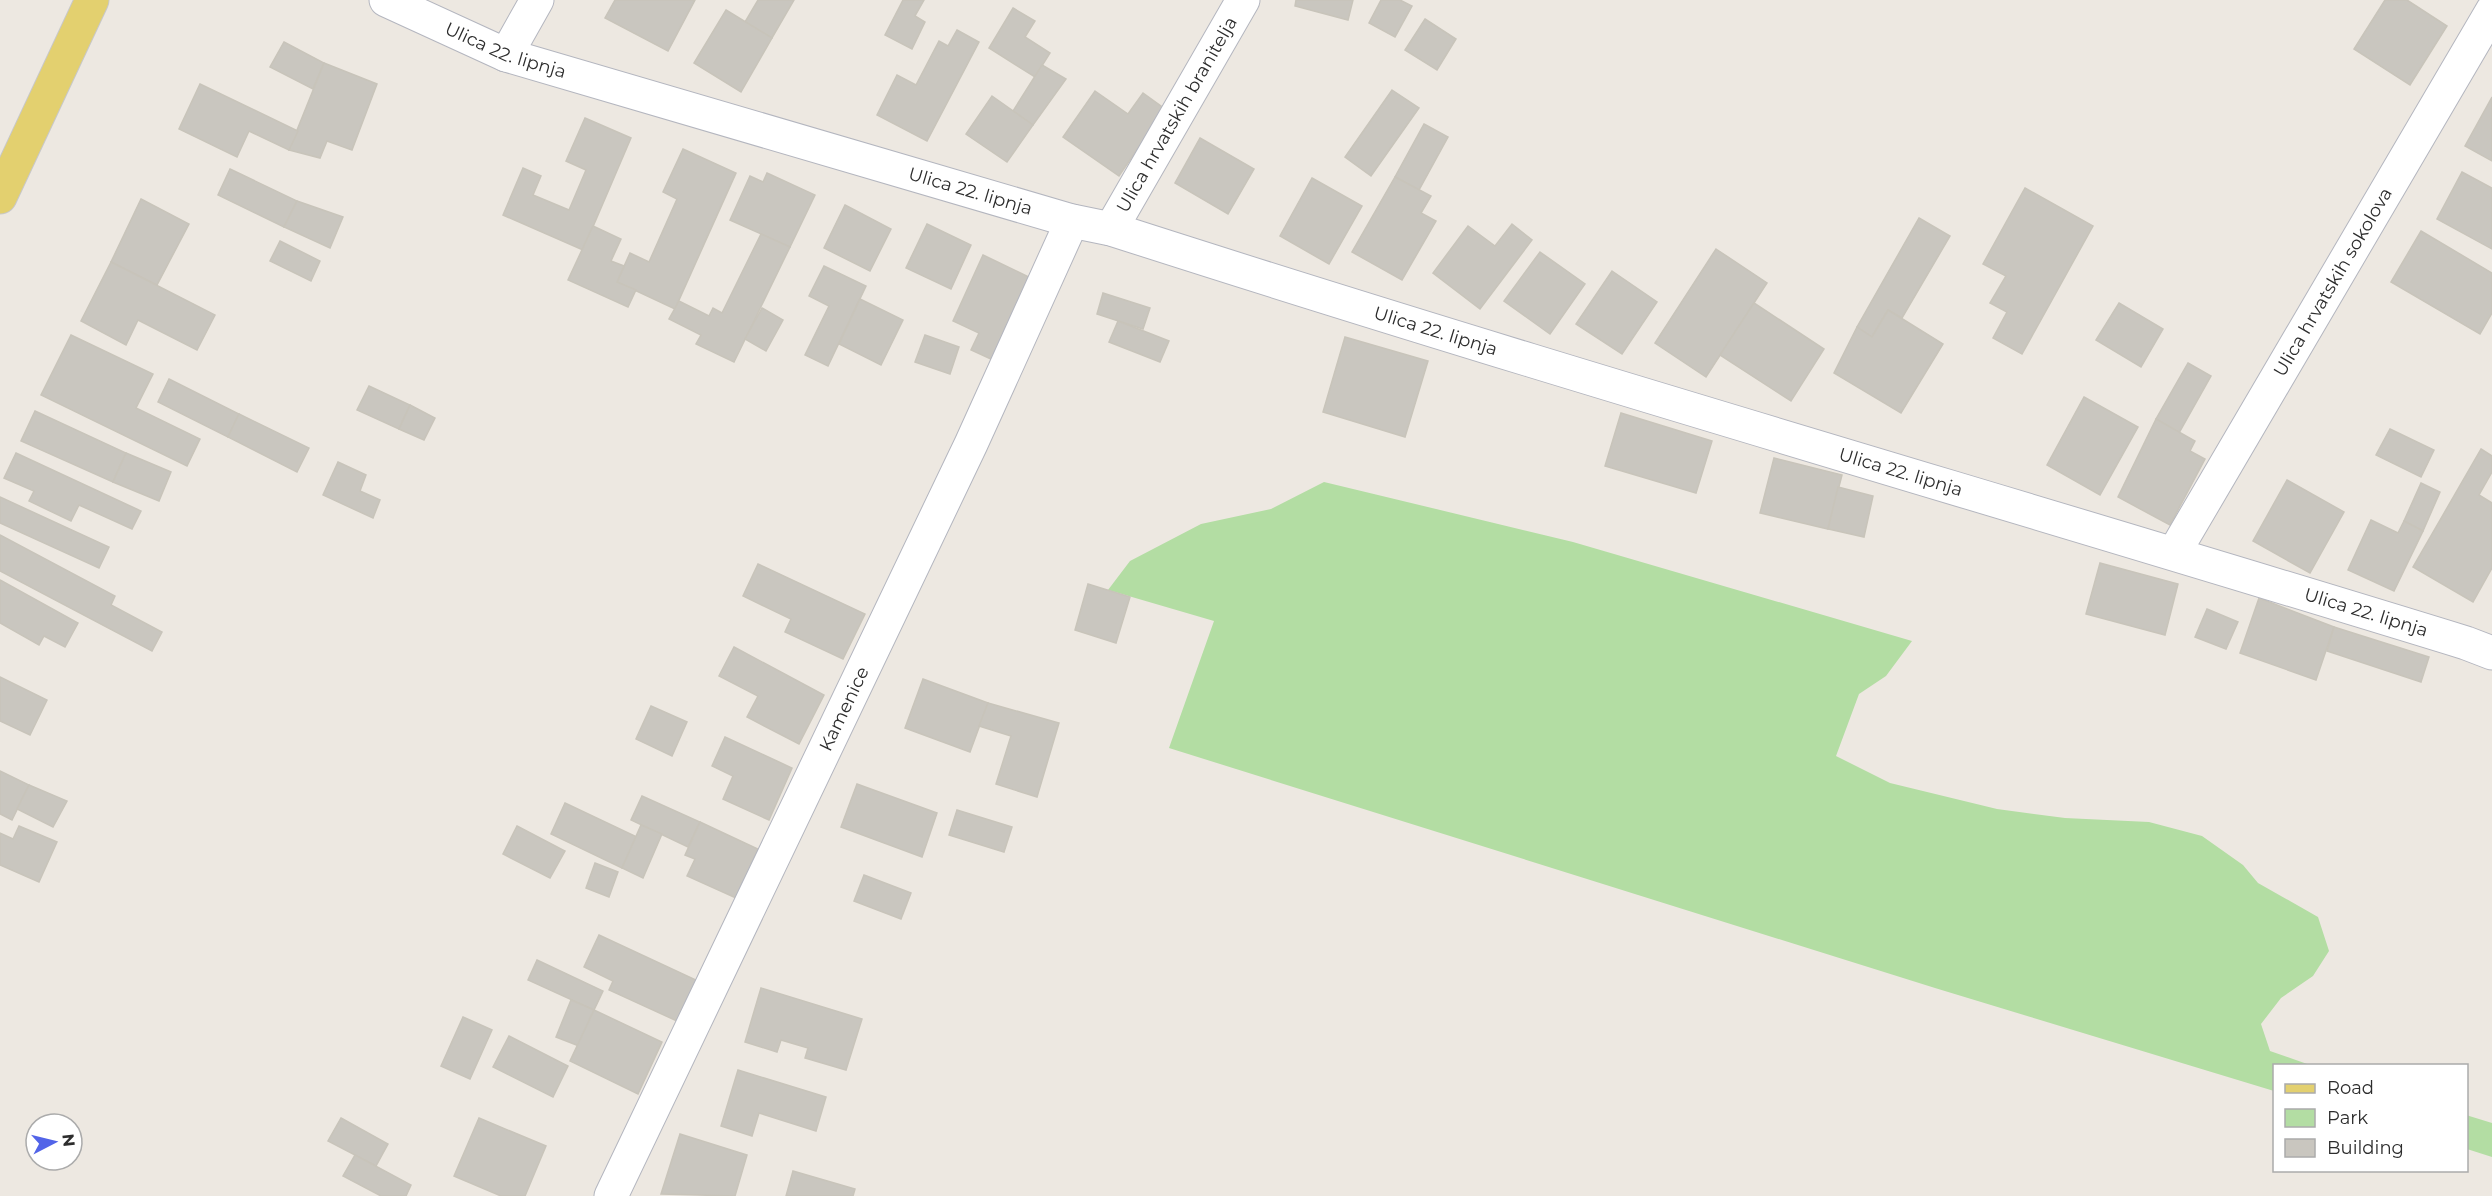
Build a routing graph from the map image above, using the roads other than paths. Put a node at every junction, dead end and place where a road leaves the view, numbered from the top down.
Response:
1 (92, 0) edge
2 (386, 0) edge
3 (537, 0) edge
4 (1243, 0) edge
5 (2492, 11) edge
6 (506, 55) junction
7 (0, 197) edge
8 (1072, 221) junction
9 (1111, 229) junction
10 (2174, 553) junction
11 (2492, 653) edge
12 (612, 1196) edge

1 - 7 main road
2 - 6 street, Ulica 22. lipnja
3 - 6 street
4 - 9 street, Ulica hrvatskih branitelja
5 - 10 street, Ulica hrvatskih sokolova
6 - 8 street, Ulica 22. lipnja
8 - 9 street, Ulica 22. lipnja
8 - 12 street, Kamenice
9 - 10 street, Ulica 22. lipnja
10 - 11 street, Ulica 22. lipnja

